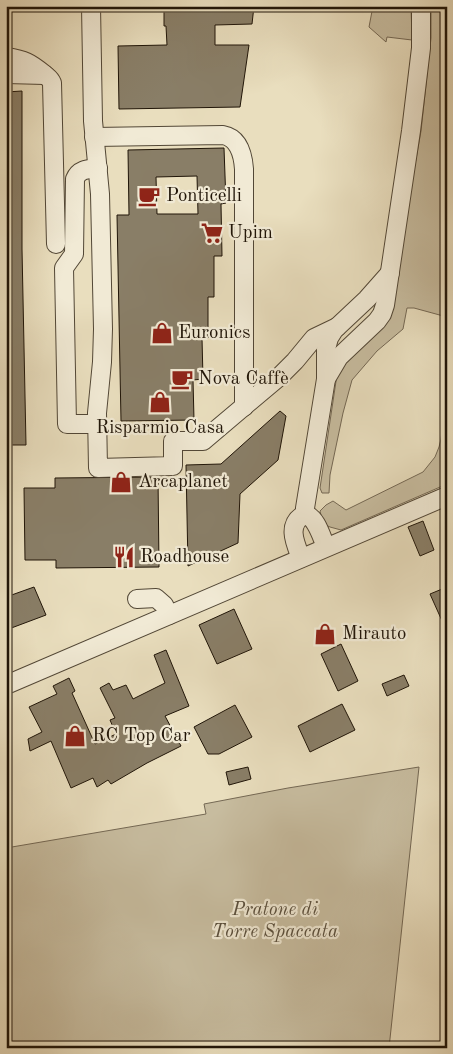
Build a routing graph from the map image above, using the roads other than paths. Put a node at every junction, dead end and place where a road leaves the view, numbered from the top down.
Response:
1 (91, 6) edge
2 (421, 6) edge
3 (6, 57) edge
4 (6, 74) edge
5 (45, 75) junction
6 (94, 137) junction
7 (98, 168) junction
8 (56, 244) dead end
9 (390, 273) junction
10 (337, 327) junction
11 (351, 345) junction
12 (326, 379) junction
13 (244, 407) junction
14 (97, 424) junction
15 (447, 496) edge
16 (305, 514) junction
17 (326, 547) junction
18 (301, 558) junction
19 (137, 599) dead end
20 (169, 615) junction
21 (6, 685) edge

1 - 6 street
2 - 9 street
3 - 5 street
4 - 5 street
5 - 8 street
6 - 7 street
6 - 13 street
7 - 14 street
7 - 14 street
9 - 10 street
9 - 11 street
10 - 11 street
10 - 12 street
10 - 13 street
11 - 12 street
12 - 16 street
13 - 14 street
15 - 17 street
16 - 17 street
16 - 18 street
17 - 18 street
18 - 20 street
19 - 20 street
20 - 21 street

